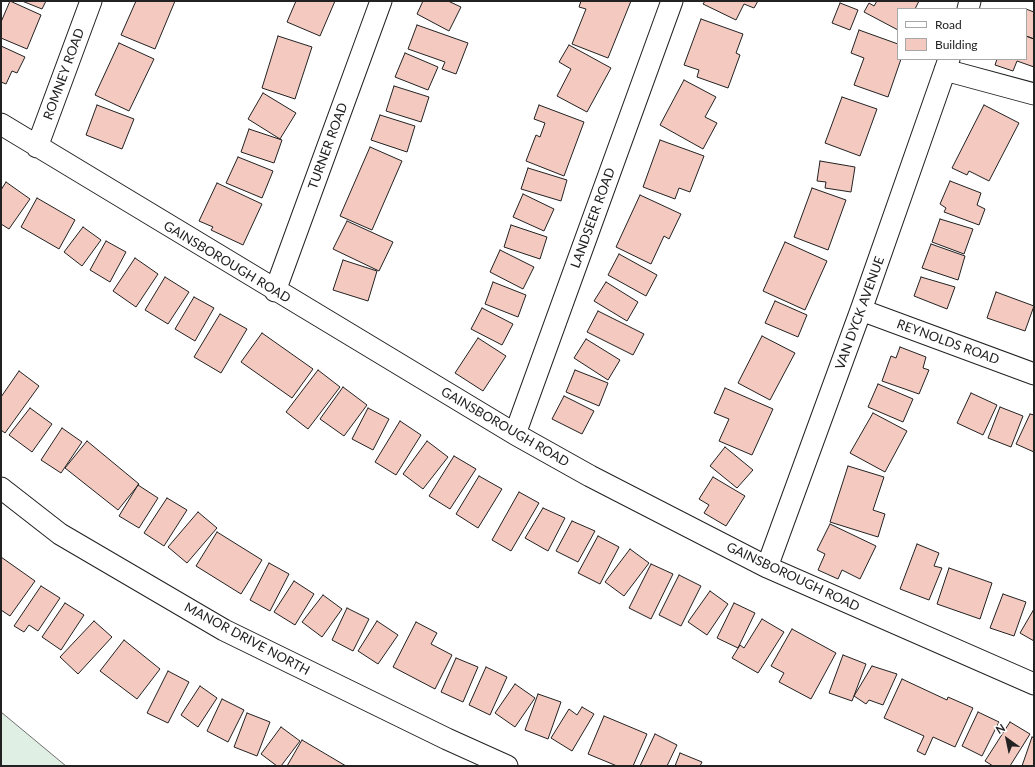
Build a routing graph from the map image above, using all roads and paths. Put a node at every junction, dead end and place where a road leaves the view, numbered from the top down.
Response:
1 (91, 1) edge
2 (381, 1) edge
3 (672, 1) edge
4 (947, 65) edge
5 (1034, 94) edge
6 (1, 124) edge
7 (37, 147) junction
8 (275, 291) junction
9 (861, 310) junction
10 (1034, 374) edge
11 (515, 434) junction
12 (1, 488) edge
13 (768, 567) junction
14 (1034, 684) edge
15 (507, 766) edge

1 - 7 street, ROMNEY ROAD
2 - 8 street, TURNER ROAD
3 - 11 street, LANDSEER ROAD
4 - 5 street
4 - 9 street, VAN DYCK AVENUE
6 - 7 street, GAINSBOROUGH ROAD
7 - 8 street, GAINSBOROUGH ROAD
8 - 11 street, GAINSBOROUGH ROAD
9 - 10 street, REYNOLDS ROAD
9 - 13 street, VAN DYCK AVENUE
11 - 13 street, GAINSBOROUGH ROAD
12 - 15 street, MANOR DRIVE NORTH
13 - 14 street, GAINSBOROUGH ROAD

